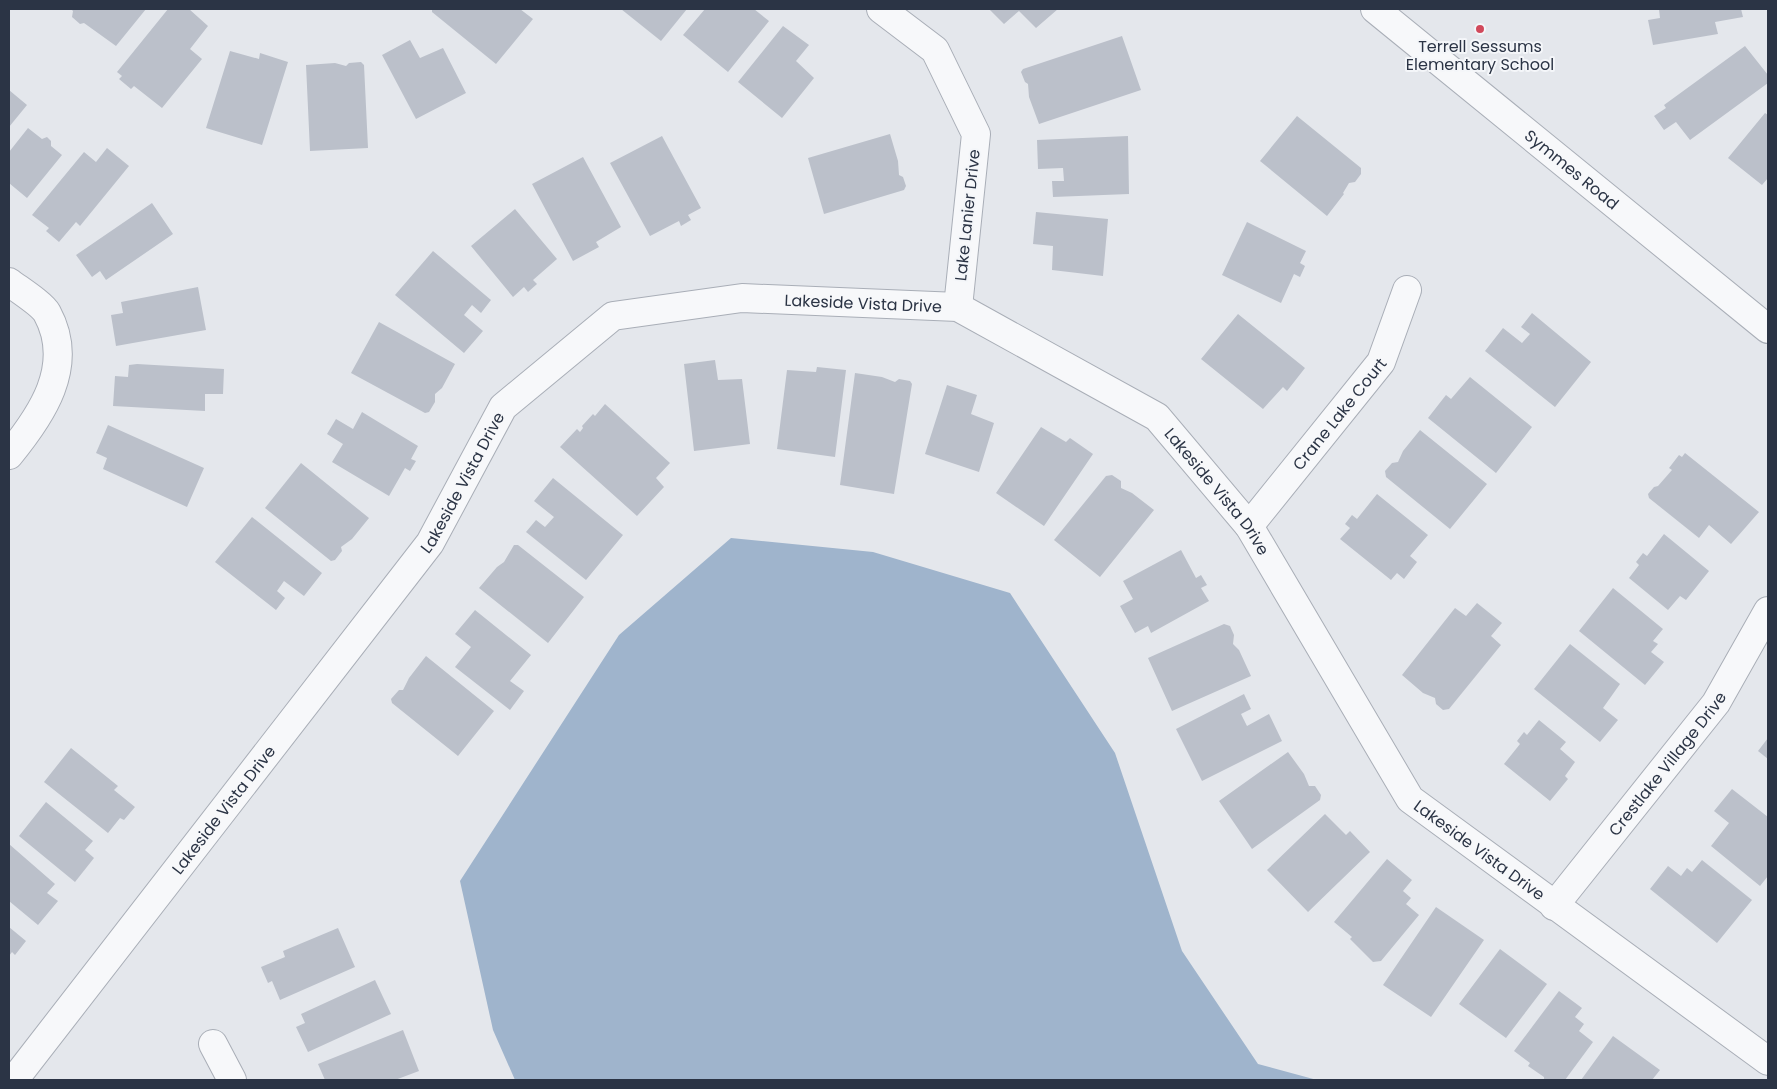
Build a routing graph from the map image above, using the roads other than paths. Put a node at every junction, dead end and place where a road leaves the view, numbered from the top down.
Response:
1 (882, 9) edge
2 (1376, 9) edge
3 (9, 282) edge
4 (1407, 290) dead end
5 (958, 307) junction
6 (1768, 329) edge
7 (9, 455) edge
8 (1249, 526) junction
9 (1768, 611) edge
10 (1554, 906) junction
11 (213, 1044) dead end
12 (1768, 1061) edge
13 (14, 1080) edge
14 (232, 1080) edge

1 - 5 street, Lake Lanier Drive
2 - 6 street, Symmes Road
3 - 7 street
4 - 8 street, Crane Lake Court
5 - 8 street, Lakeside Vista Drive
5 - 13 street, Lakeside Vista Drive
8 - 10 street, Lakeside Vista Drive
9 - 10 street, Crestlake Village Drive
10 - 12 street, Lakeside Vista Drive
11 - 14 street

